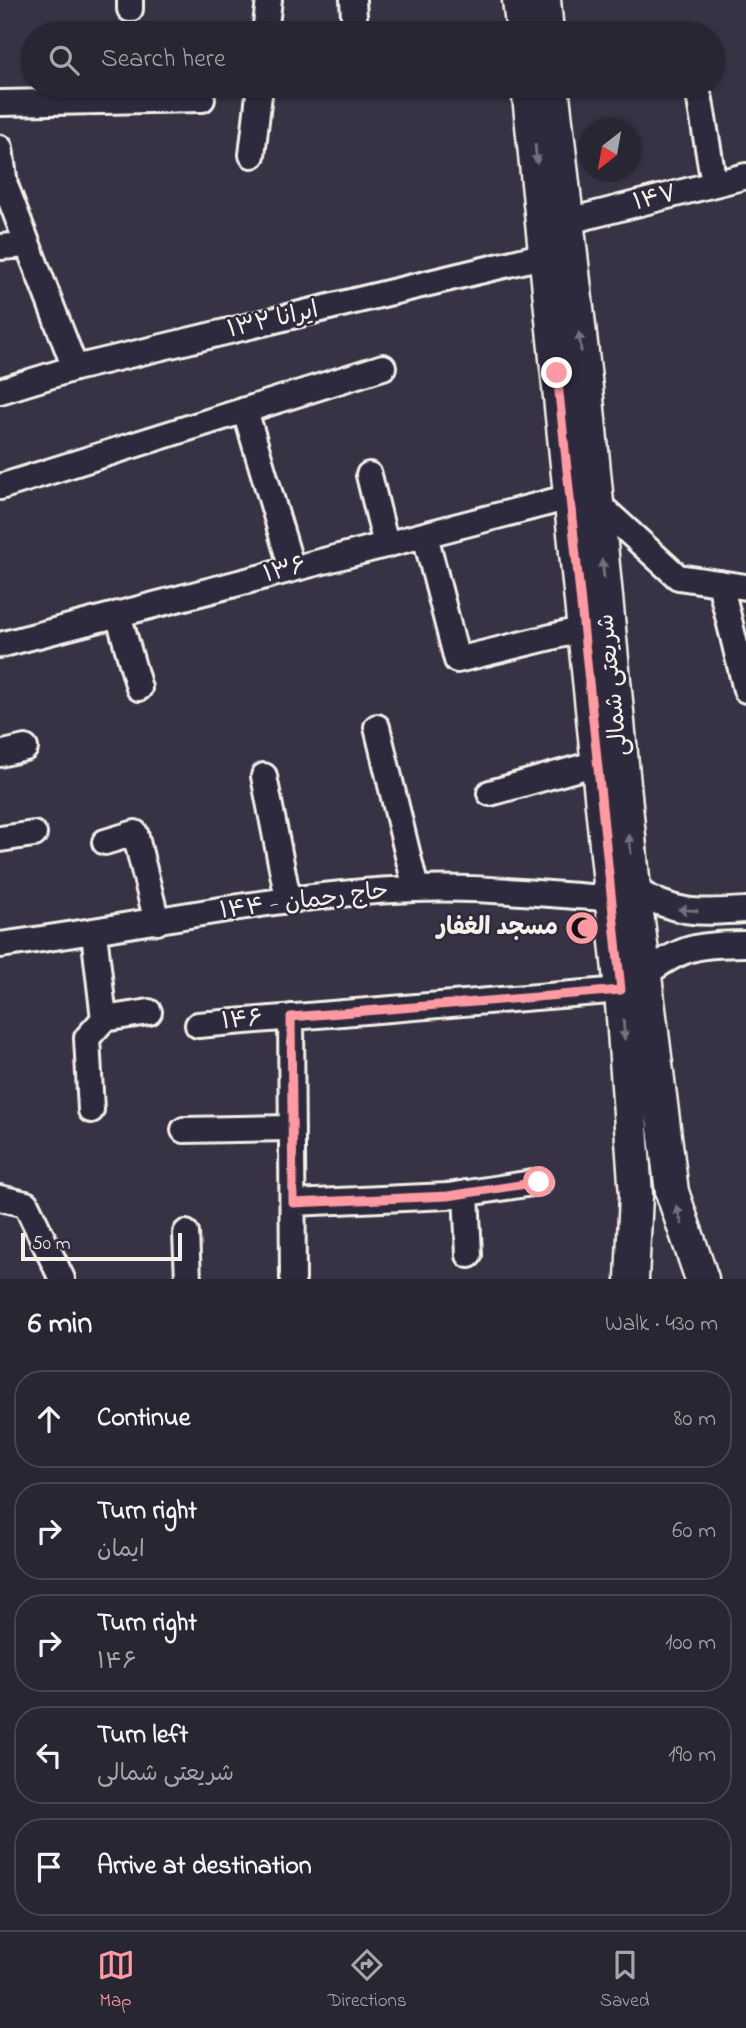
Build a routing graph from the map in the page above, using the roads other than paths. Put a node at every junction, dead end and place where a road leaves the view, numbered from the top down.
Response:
1 (269, 0) edge
2 (352, 0) edge
3 (519, 0) edge
4 (544, 0) edge
5 (266, 21) edge
6 (354, 21) edge
7 (522, 21) edge
8 (546, 21) edge
9 (259, 98) edge
10 (529, 98) edge
11 (553, 98) edge
12 (202, 99) dead end
13 (699, 100) dead end
14 (0, 103) edge
15 (0, 148) edge
16 (252, 155) dead end
17 (746, 176) edge
18 (714, 184) junction
19 (565, 222) junction
20 (27, 245) junction
21 (0, 247) edge
22 (546, 255) junction
23 (383, 367) dead end
24 (75, 368) junction
25 (0, 391) edge
26 (245, 410) junction
27 (369, 475) dead end
28 (0, 487) edge
29 (583, 500) junction
30 (425, 535) junction
31 (386, 545) junction
32 (292, 569) junction
33 (720, 583) junction
34 (746, 587) edge
35 (118, 614) junction
36 (584, 629) junction
37 (0, 645) edge
38 (139, 688) dead end
39 (746, 690) edge
40 (377, 727) dead end
41 (25, 748) dead end
42 (0, 754) edge
43 (597, 763) junction
44 (264, 776) dead end
45 (490, 793) dead end
46 (34, 834) dead end
47 (0, 839) edge
48 (105, 842) dead end
49 (416, 889) junction
50 (622, 893) junction
51 (288, 899) junction
52 (739, 911) edge
53 (157, 922) junction
54 (94, 933) junction
55 (741, 944) edge
56 (0, 945) edge
57 (634, 982) junction
58 (149, 1012) dead end
59 (291, 1017) junction
60 (104, 1019) junction
61 (198, 1024) dead end
62 (92, 1110) dead end
63 (292, 1128) junction
64 (184, 1130) dead end
65 (539, 1182) dead end
66 (466, 1193) junction
67 (0, 1198) edge
68 (293, 1203) junction
69 (186, 1233) dead end
70 (469, 1255) dead end
71 (62, 1279) edge
72 (188, 1279) edge
73 (293, 1279) edge
74 (632, 1279) edge
75 (702, 1279) edge

1 - 5 street
2 - 6 street
3 - 7 main road
4 - 8 main road
9 - 16 street
10 -> 22 main road, شریعتی شمالی
11 - 19 main road, شریعتی شمالی
12 - 14 street
13 - 18 street
15 - 20 street
17 - 18 street, ۱۴۷
18 - 19 street, ۱۴۷
29 -> 19 main road, شریعتی شمالی
20 - 21 street
20 - 24 street
22 - 24 street, ایرانا ۱۳۲
22 - 29 main road, شریعتی شمالی
23 - 26 street
24 - 25 street, ایرانا ۱۳۲
26 - 28 street
26 - 32 street
27 - 31 street
29 - 30 street, ۱۳۶
29 - 33 street
29 - 36 main road, شریعتی شمالی
50 -> 29 main road, شریعتی شمالی
30 - 31 street, ۱۳۶
30 - 36 street
31 - 32 street, ۱۳۶
32 - 35 street, ۱۳۶
33 - 34 street
33 - 39 street
35 - 37 street, ۱۳۶
35 - 38 street
36 - 43 main road, شریعتی شمالی
40 - 49 street
41 - 42 street
43 - 45 street
43 - 50 main road, شریعتی شمالی
44 - 51 street
46 - 47 street
48 - 53 street
49 - 50 street, حاج رحمان - ۱۴۴
49 - 51 street, حاج رحمان - ۱۴۴
52 -> 50 street
50 - 57 main road, شریعتی شمالی
51 - 53 street, حاج رحمان - ۱۴۴
52 - 55 street
53 - 54 street, حاج رحمان - ۱۴۴
54 - 56 street, حاج رحمان - ۱۴۴
54 - 60 street
55 - 57 street
57 - 59 street, ۱۴۶
57 -> 74 main road, شریعتی شمالی
75 -> 57 main road, شریعتی شمالی
58 - 60 street
59 - 61 street, ۱۴۶
59 - 63 street
60 - 62 street
63 - 64 street
63 - 68 street
65 - 66 street
66 - 68 street
66 - 70 street
67 - 71 street
68 - 73 street
69 - 72 street

